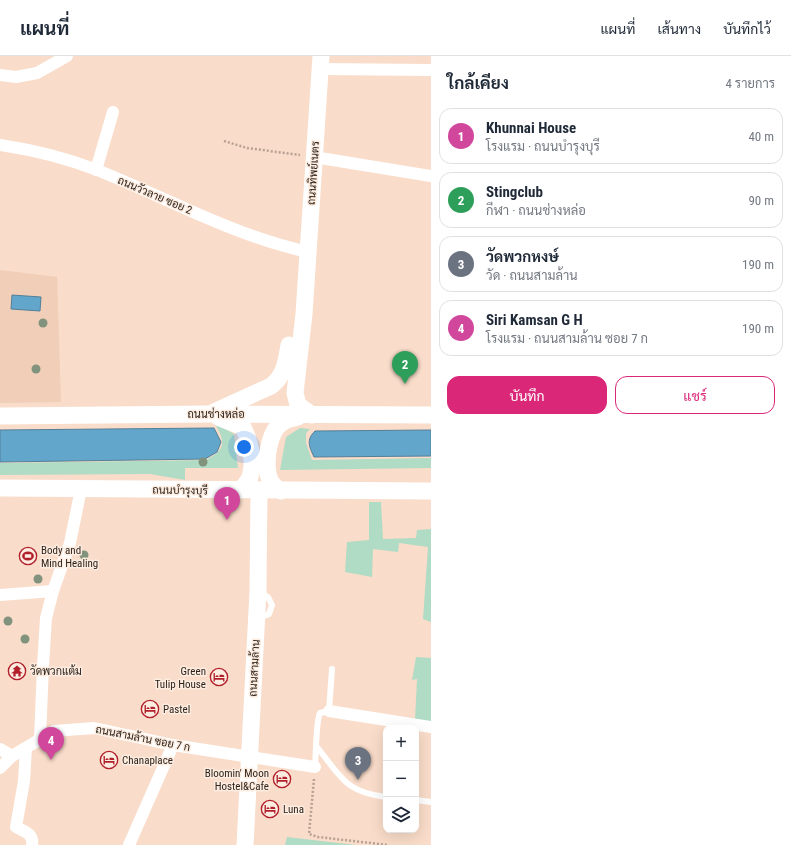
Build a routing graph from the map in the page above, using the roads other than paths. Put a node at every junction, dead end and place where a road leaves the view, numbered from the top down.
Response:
1 (67, 56) edge
2 (321, 62) edge
3 (431, 70) edge
4 (0, 75) edge
5 (113, 112) dead end
6 (0, 145) edge
7 (314, 157) junction
8 (96, 170) junction
9 (431, 176) edge
10 (308, 252) junction
11 (305, 290) junction
12 (209, 414) junction
13 (312, 415) junction
14 (431, 415) edge
15 (0, 416) edge
16 (0, 488) edge
17 (81, 489) junction
18 (241, 490) junction
19 (431, 490) edge
20 (259, 491) junction
21 (281, 491) junction
22 (53, 590) junction
23 (0, 595) edge
24 (332, 669) dead end
25 (329, 711) junction
26 (431, 727) edge
27 (40, 738) junction
28 (173, 745) junction
29 (317, 747) junction
30 (26, 748) junction
31 (0, 749) edge
32 (12, 756) junction
33 (250, 756) junction
34 (315, 767) joint
35 (0, 768) edge
36 (383, 797) edge
37 (419, 800) edge
38 (431, 802) edge
39 (32, 845) edge
40 (129, 845) edge
41 (245, 845) edge

1 - 4 street
2 - 3 street
2 - 7 main road, ถนนทิพย์เนตร
5 - 8 street
6 - 8 street, ถนนวัวลาย ซอย 2
7 - 9 street
7 - 10 main road, ถนนทิพย์เนตร
8 - 10 street, ถนนวัวลาย ซอย 2
10 - 11 main road, ถนนทิพย์เนตร
11 - 12 main road, ถนนทิพย์เนตร
11 - 13 main road, ถนนทิพย์เนตร
12 - 13 main road, ถนนช่างหล่อ
12 - 15 main road, ถนนช่างหล่อ
12 - 18 main road
13 - 14 main road, ถนนช่างหล่อ
13 - 21 main road
16 - 17 main road, ถนนบำรุงบุรี
17 - 18 main road, ถนนบำรุงบุรี
17 - 22 street
18 - 20 main road, ถนนบำรุงบุรี
19 - 21 main road, ถนนบำรุงบุรี
20 - 21 main road, ถนนบำรุงบุรี
20 - 33 main road, ถนนสามล้าน
22 - 23 street
22 - 27 street
24 - 25 lane
25 - 26 street
25 - 29 lane
27 - 28 street, ถนนสามล้าน ซอย 7 ก
27 - 30 street, ถนนสามล้าน ซอย 7 ก
28 - 33 street, ถนนสามล้าน ซอย 7 ก
28 - 40 street
29 - 34 lane
29 - 36 lane
30 - 32 street, ถนนสามล้าน ซอย 7 ก
30 - 39 street
31 - 32 street
32 - 35 street, ถนนสามล้าน ซอย 7 ก
33 - 34 street, ถนนสามล้าน ซอย 7 ก
33 - 41 main road, ถนนสามล้าน
37 - 38 lane

